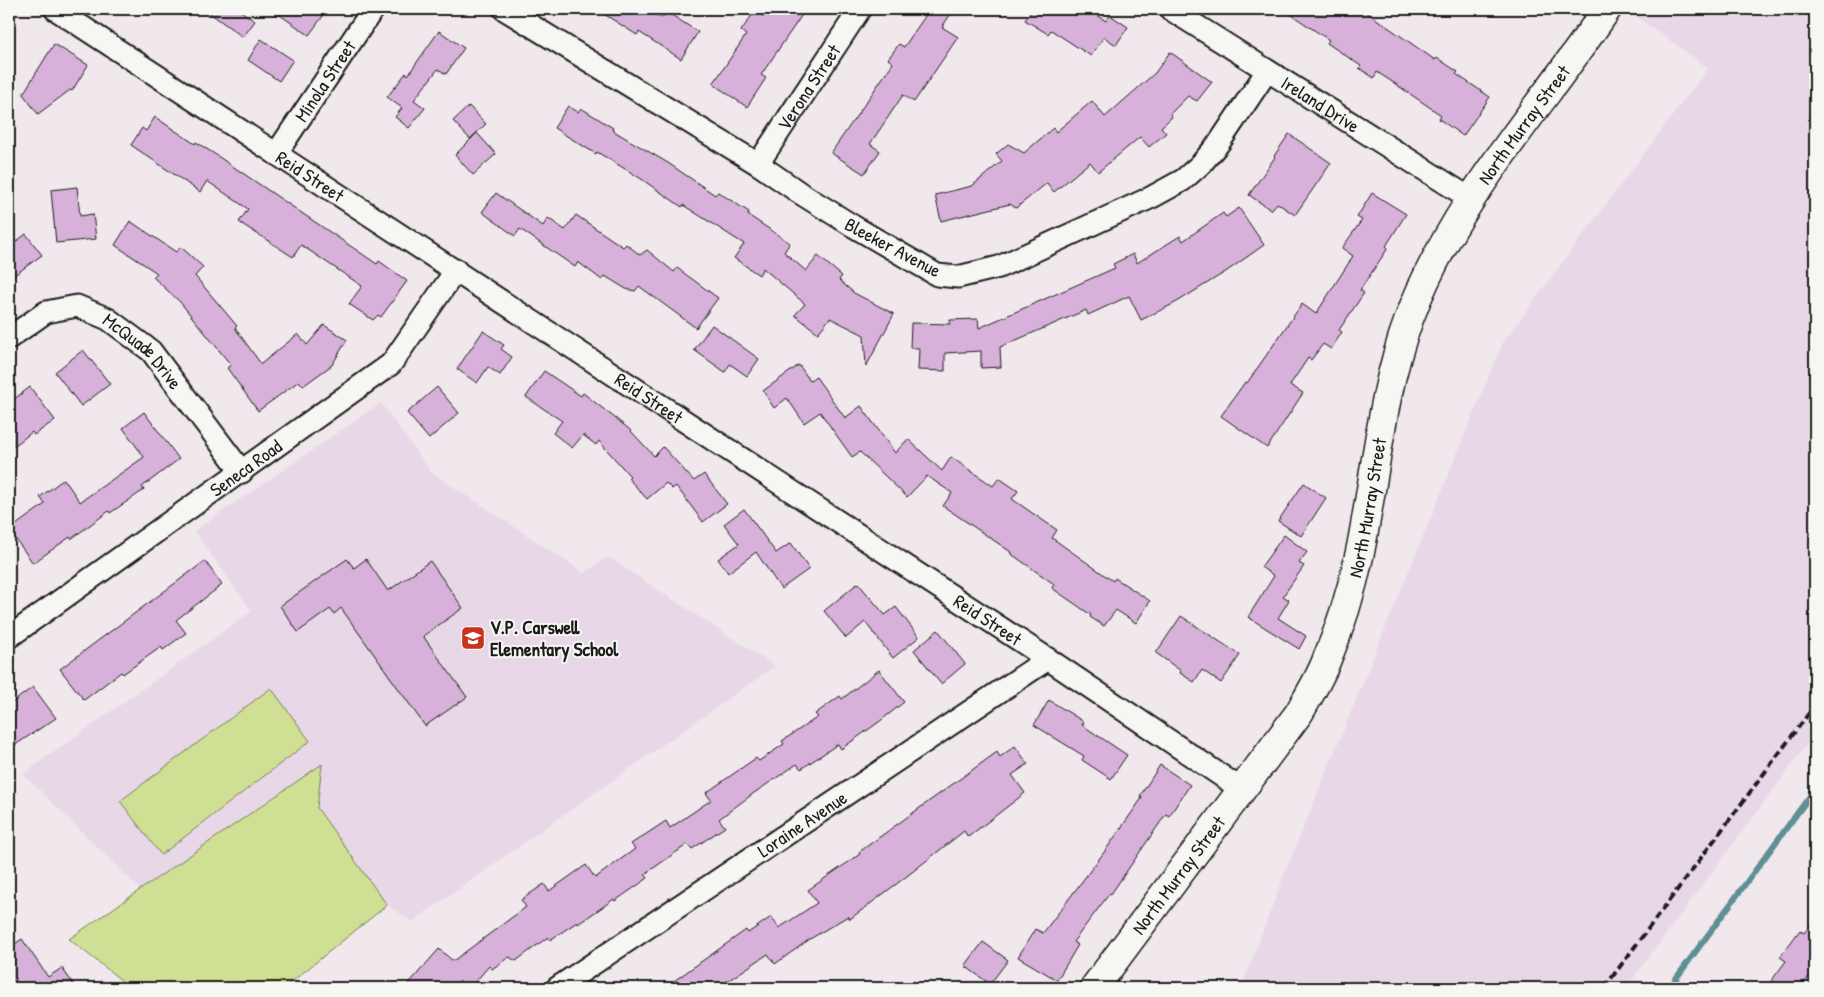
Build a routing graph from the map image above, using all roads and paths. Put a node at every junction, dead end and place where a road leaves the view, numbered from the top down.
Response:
1 (55, 9) edge
2 (373, 9) edge
3 (504, 9) edge
4 (860, 9) edge
5 (1170, 9) edge
6 (1606, 9) edge
7 (1267, 71) junction
8 (276, 154) junction
9 (758, 164) junction
10 (1471, 199) junction
11 (456, 270) junction
12 (9, 338) edge
13 (242, 472) junction
14 (9, 637) edge
15 (1048, 659) junction
16 (1241, 789) junction
17 (557, 988) edge
18 (1094, 988) edge

1 - 8 street, Reid Street
2 - 8 street, Minola Street
3 - 9 street, Bleeker Avenue
4 - 9 street, Verona Street
5 - 7 street, Ireland Drive
6 - 10 street, North Murray Street
7 - 9 street, Bleeker Avenue
7 - 10 street, Ireland Drive
8 - 11 street, Reid Street
10 - 16 street, North Murray Street
11 - 13 street, Seneca Road
11 - 15 street, Reid Street
12 - 13 street, McQuade Drive
13 - 14 street, Seneca Road
15 - 16 street, Reid Street
15 - 17 street, Loraine Avenue
16 - 18 street, North Murray Street

